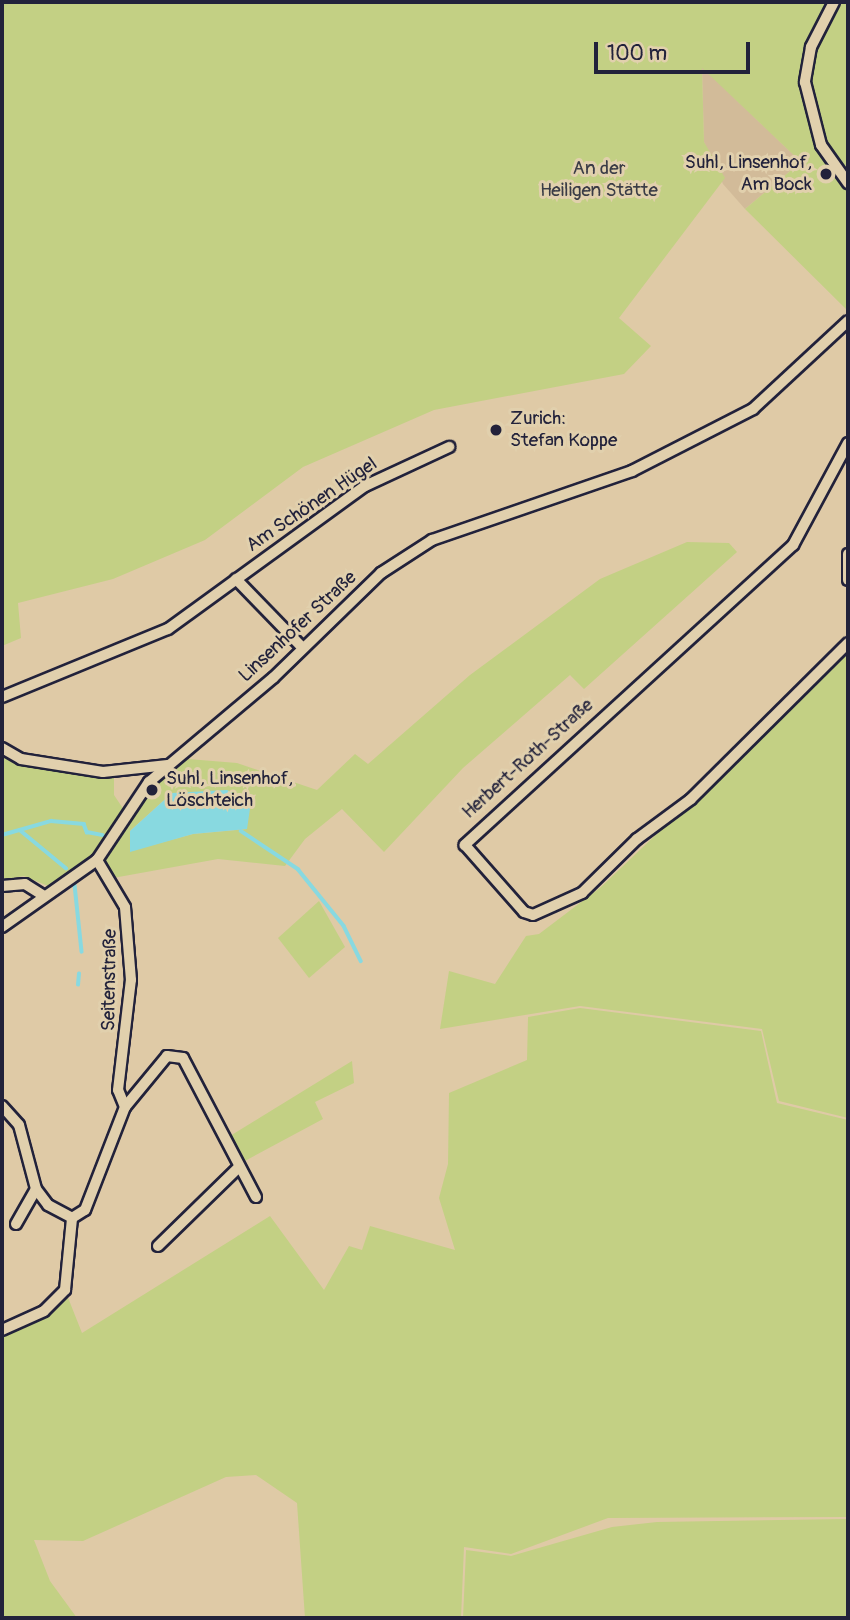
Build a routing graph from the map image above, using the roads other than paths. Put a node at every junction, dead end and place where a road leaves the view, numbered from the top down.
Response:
1 (834, 2) edge
2 (848, 183) edge
3 (848, 321) edge
4 (848, 443) edge
5 (449, 447) dead end
6 (848, 554) edge
7 (236, 579) junction
8 (848, 580) edge
9 (848, 643) edge
10 (300, 645) junction
11 (2, 697) edge
12 (2, 748) edge
13 (168, 765) junction
14 (97, 860) junction
15 (2, 886) edge
16 (44, 896) junction
17 (2, 927) edge
18 (2, 1106) edge
19 (125, 1107) junction
20 (239, 1167) junction
21 (36, 1189) junction
22 (256, 1197) dead end
23 (72, 1218) junction
24 (16, 1224) dead end
25 (158, 1246) dead end
26 (2, 1330) edge

1 - 2 street
3 - 10 street, Linsenhofer Straße
4 - 9 street, Herbert-Roth-Straße
5 - 7 street, Am Schönen Hügel
6 - 8 street
7 - 10 street
7 - 11 street, Am Schönen Hügel
10 - 13 street, Linsenhofer Straße
12 - 13 street
13 - 14 street, Linsenhofer Straße
14 - 16 street, Linsenhofer Straße
14 - 19 street, Seitenstraße
15 - 16 street
16 - 17 street, Linsenhofer Straße
18 - 21 street
19 - 20 street, Seitenstraße
19 - 23 street, Seitenstraße
20 - 22 street, Seitenstraße
20 - 25 street
21 - 23 street
21 - 24 street
23 - 26 street

